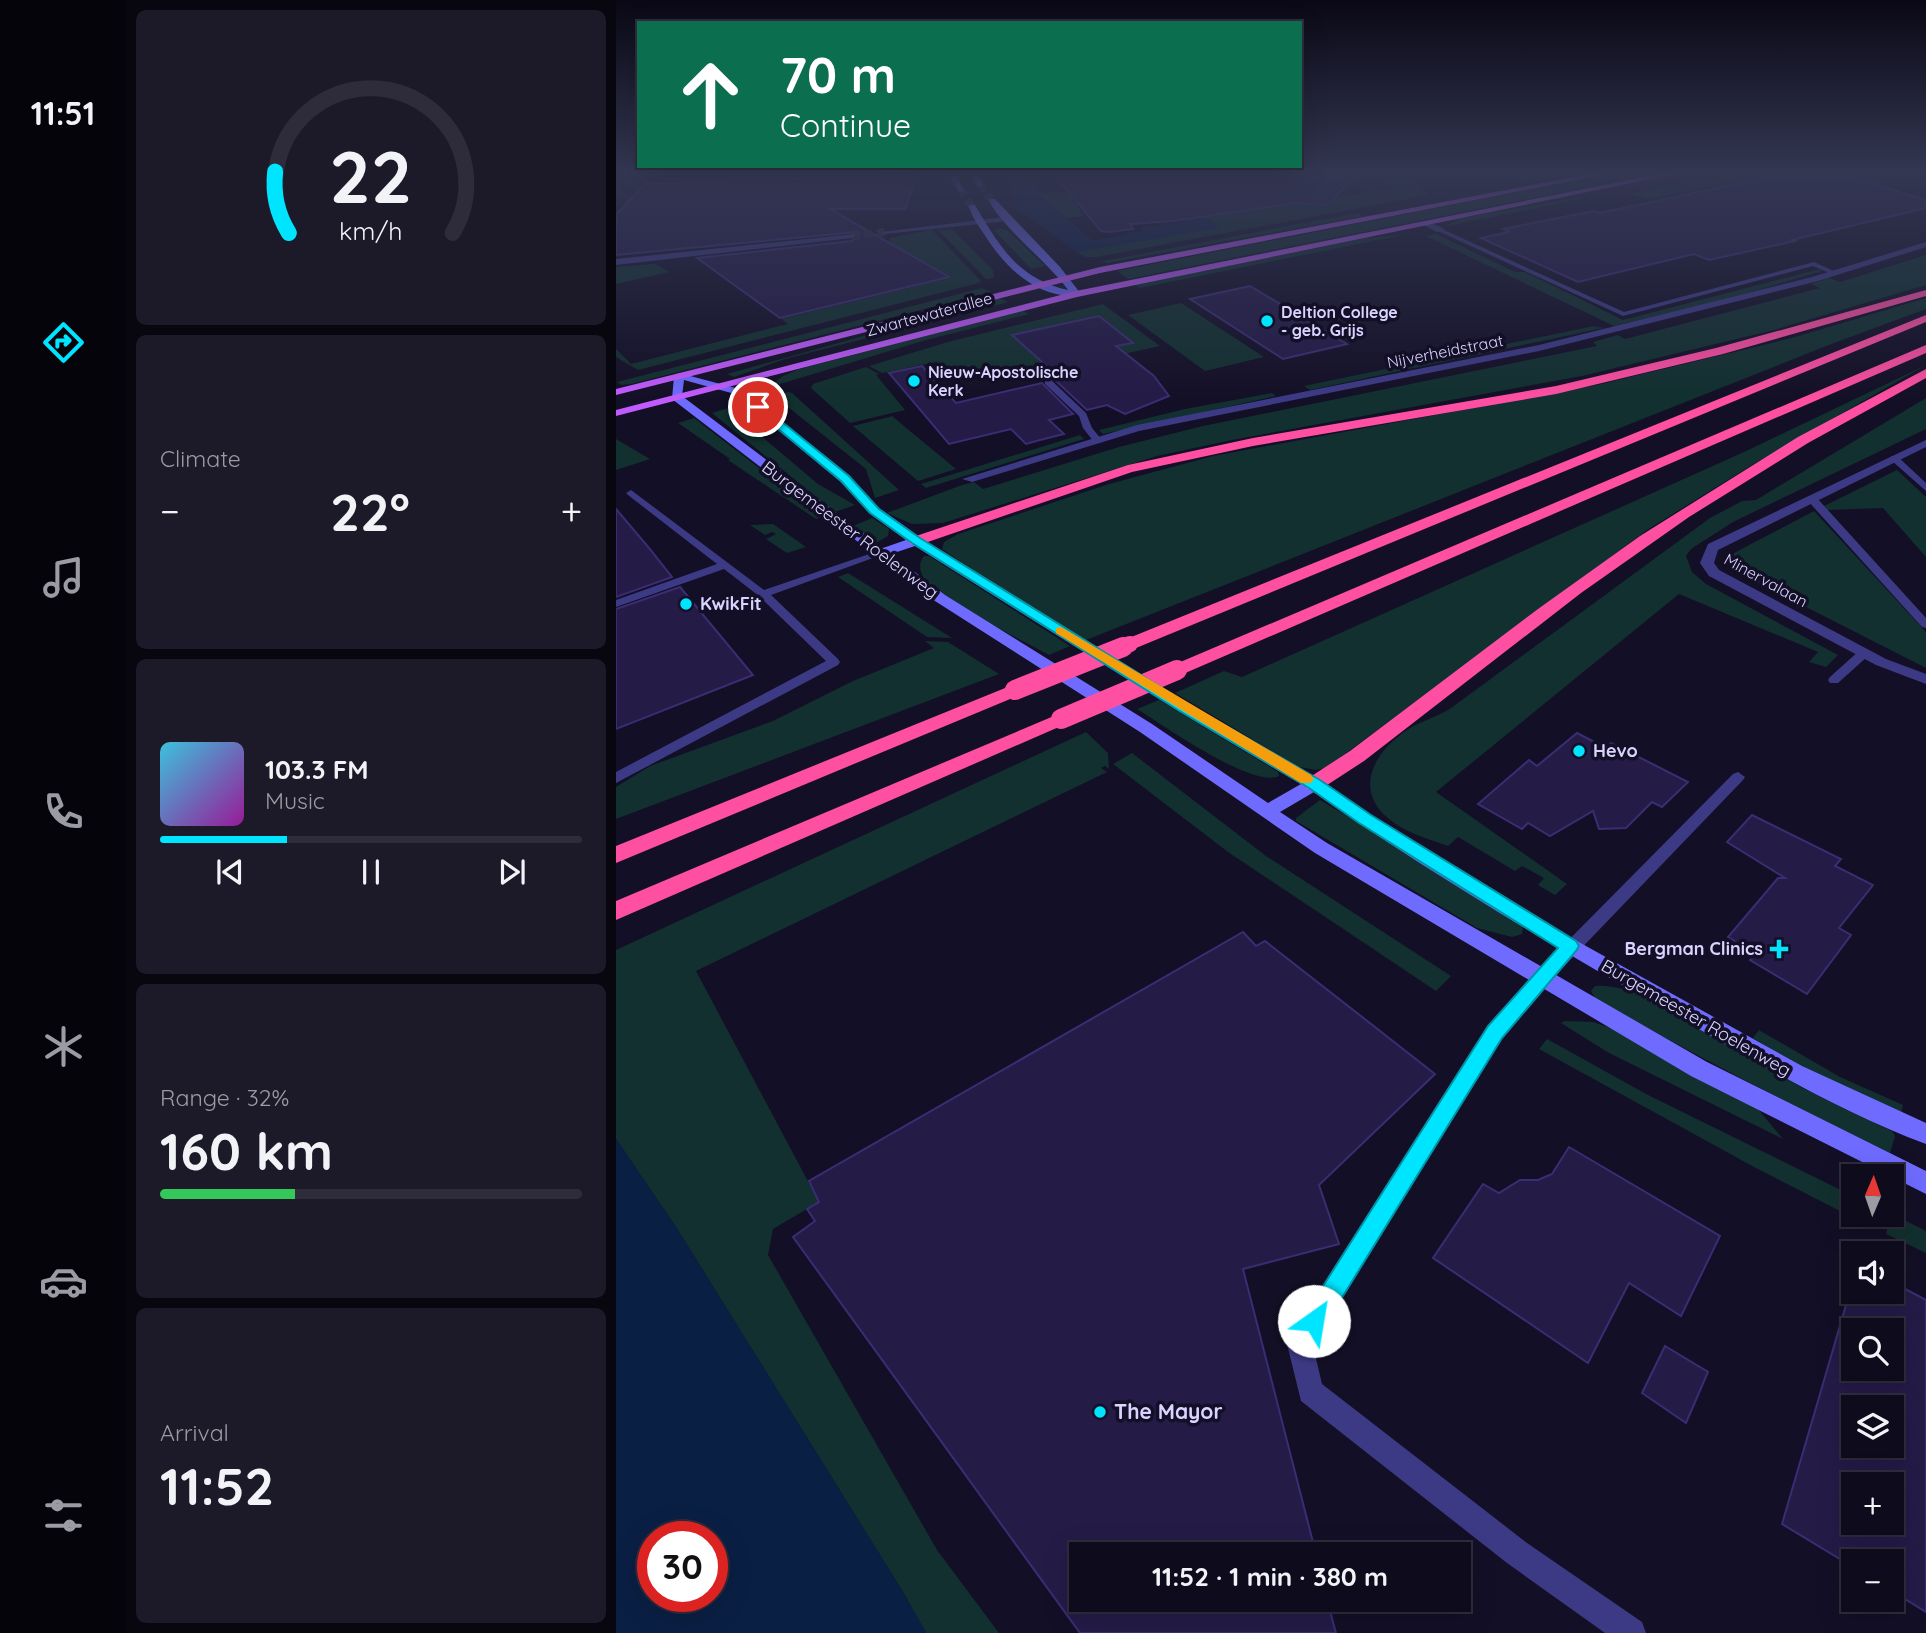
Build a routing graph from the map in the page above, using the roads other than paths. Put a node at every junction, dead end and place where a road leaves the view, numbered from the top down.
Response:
1 (750, 247) edge
2 (1000, 247) edge
3 (1034, 247) edge
4 (1227, 247) edge
5 (1307, 247) edge
6 (1477, 247) edge
7 (1916, 247) edge
8 (616, 262) edge
9 (1834, 273) junction
10 (1066, 278) junction
11 (1038, 285) junction
12 (1926, 293) edge
13 (1076, 294) junction
14 (1926, 318) edge
15 (1926, 349) edge
16 (1926, 373) edge
17 (679, 376) junction
18 (1048, 382) dead end
19 (718, 386) junction
20 (616, 392) edge
21 (676, 397) junction
22 (616, 413) edge
23 (1097, 440) junction
24 (1926, 443) edge
25 (1894, 458) junction
26 (968, 479) dead end
27 (1926, 488) edge
28 (631, 493) dead end
29 (1812, 499) junction
30 (916, 541) junction
31 (879, 554) junction
32 (725, 565) junction
33 (763, 594) junction
34 (616, 604) edge
35 (1926, 625) edge
36 (1864, 653) junction
37 (1926, 679) edge
38 (1834, 680) dead end
39 (1738, 777) dead end
40 (616, 778) edge
41 (1314, 784) junction
42 (1268, 811) junction
43 (616, 855) edge
44 (616, 911) edge
45 (1570, 946) junction
46 (1542, 978) junction
47 (1926, 1134) edge
48 (1926, 1183) edge
49 (1631, 1633) edge

1 - 8 street
2 - 11 main road
3 - 10 main road
4 - 10 main road, Zwartewaterallee
5 - 13 main road, Zwartewaterallee
6 - 9 lane
7 - 9 street, Nijverheidstraat
9 - 23 street, Nijverheidstraat
10 - 11 main road, Zwartewaterallee
10 - 13 main road
11 - 13 main road
11 - 17 main road, Zwartewaterallee
12 - 30 highway
13 - 19 main road, Zwartewaterallee
14 - 43 highway, bridge
15 - 44 highway, bridge
16 - 41 highway
17 - 19 main road, Burgemeester Roelenweg
17 - 20 main road, Zwartewaterallee
17 - 21 main road
18 - 23 lane
19 - 21 main road, Zwartewaterallee
19 - 30 main road, Burgemeester Roelenweg
21 - 22 main road, Zwartewaterallee
21 - 31 main road, Burgemeester Roelenweg
23 - 26 street, Nijverheidstraat
24 - 25 street, Minervalaan
25 - 27 lane
25 - 29 street, Minervalaan
28 - 32 lane
29 - 35 lane
29 - 36 street, Minervalaan
30 - 31 main road
30 - 41 main road, Burgemeester Roelenweg
31 - 33 lane
31 - 42 main road, Burgemeester Roelenweg
32 - 33 lane
32 - 34 lane
33 - 40 lane
36 - 37 street, Minervalaan
36 - 38 lane
39 - 45 lane
41 - 42 main road
41 - 45 main road, Burgemeester Roelenweg
42 - 46 main road, Burgemeester Roelenweg
45 - 46 lane
45 - 47 main road, Burgemeester Roelenweg
46 - 48 main road, Burgemeester Roelenweg
46 - 49 street

